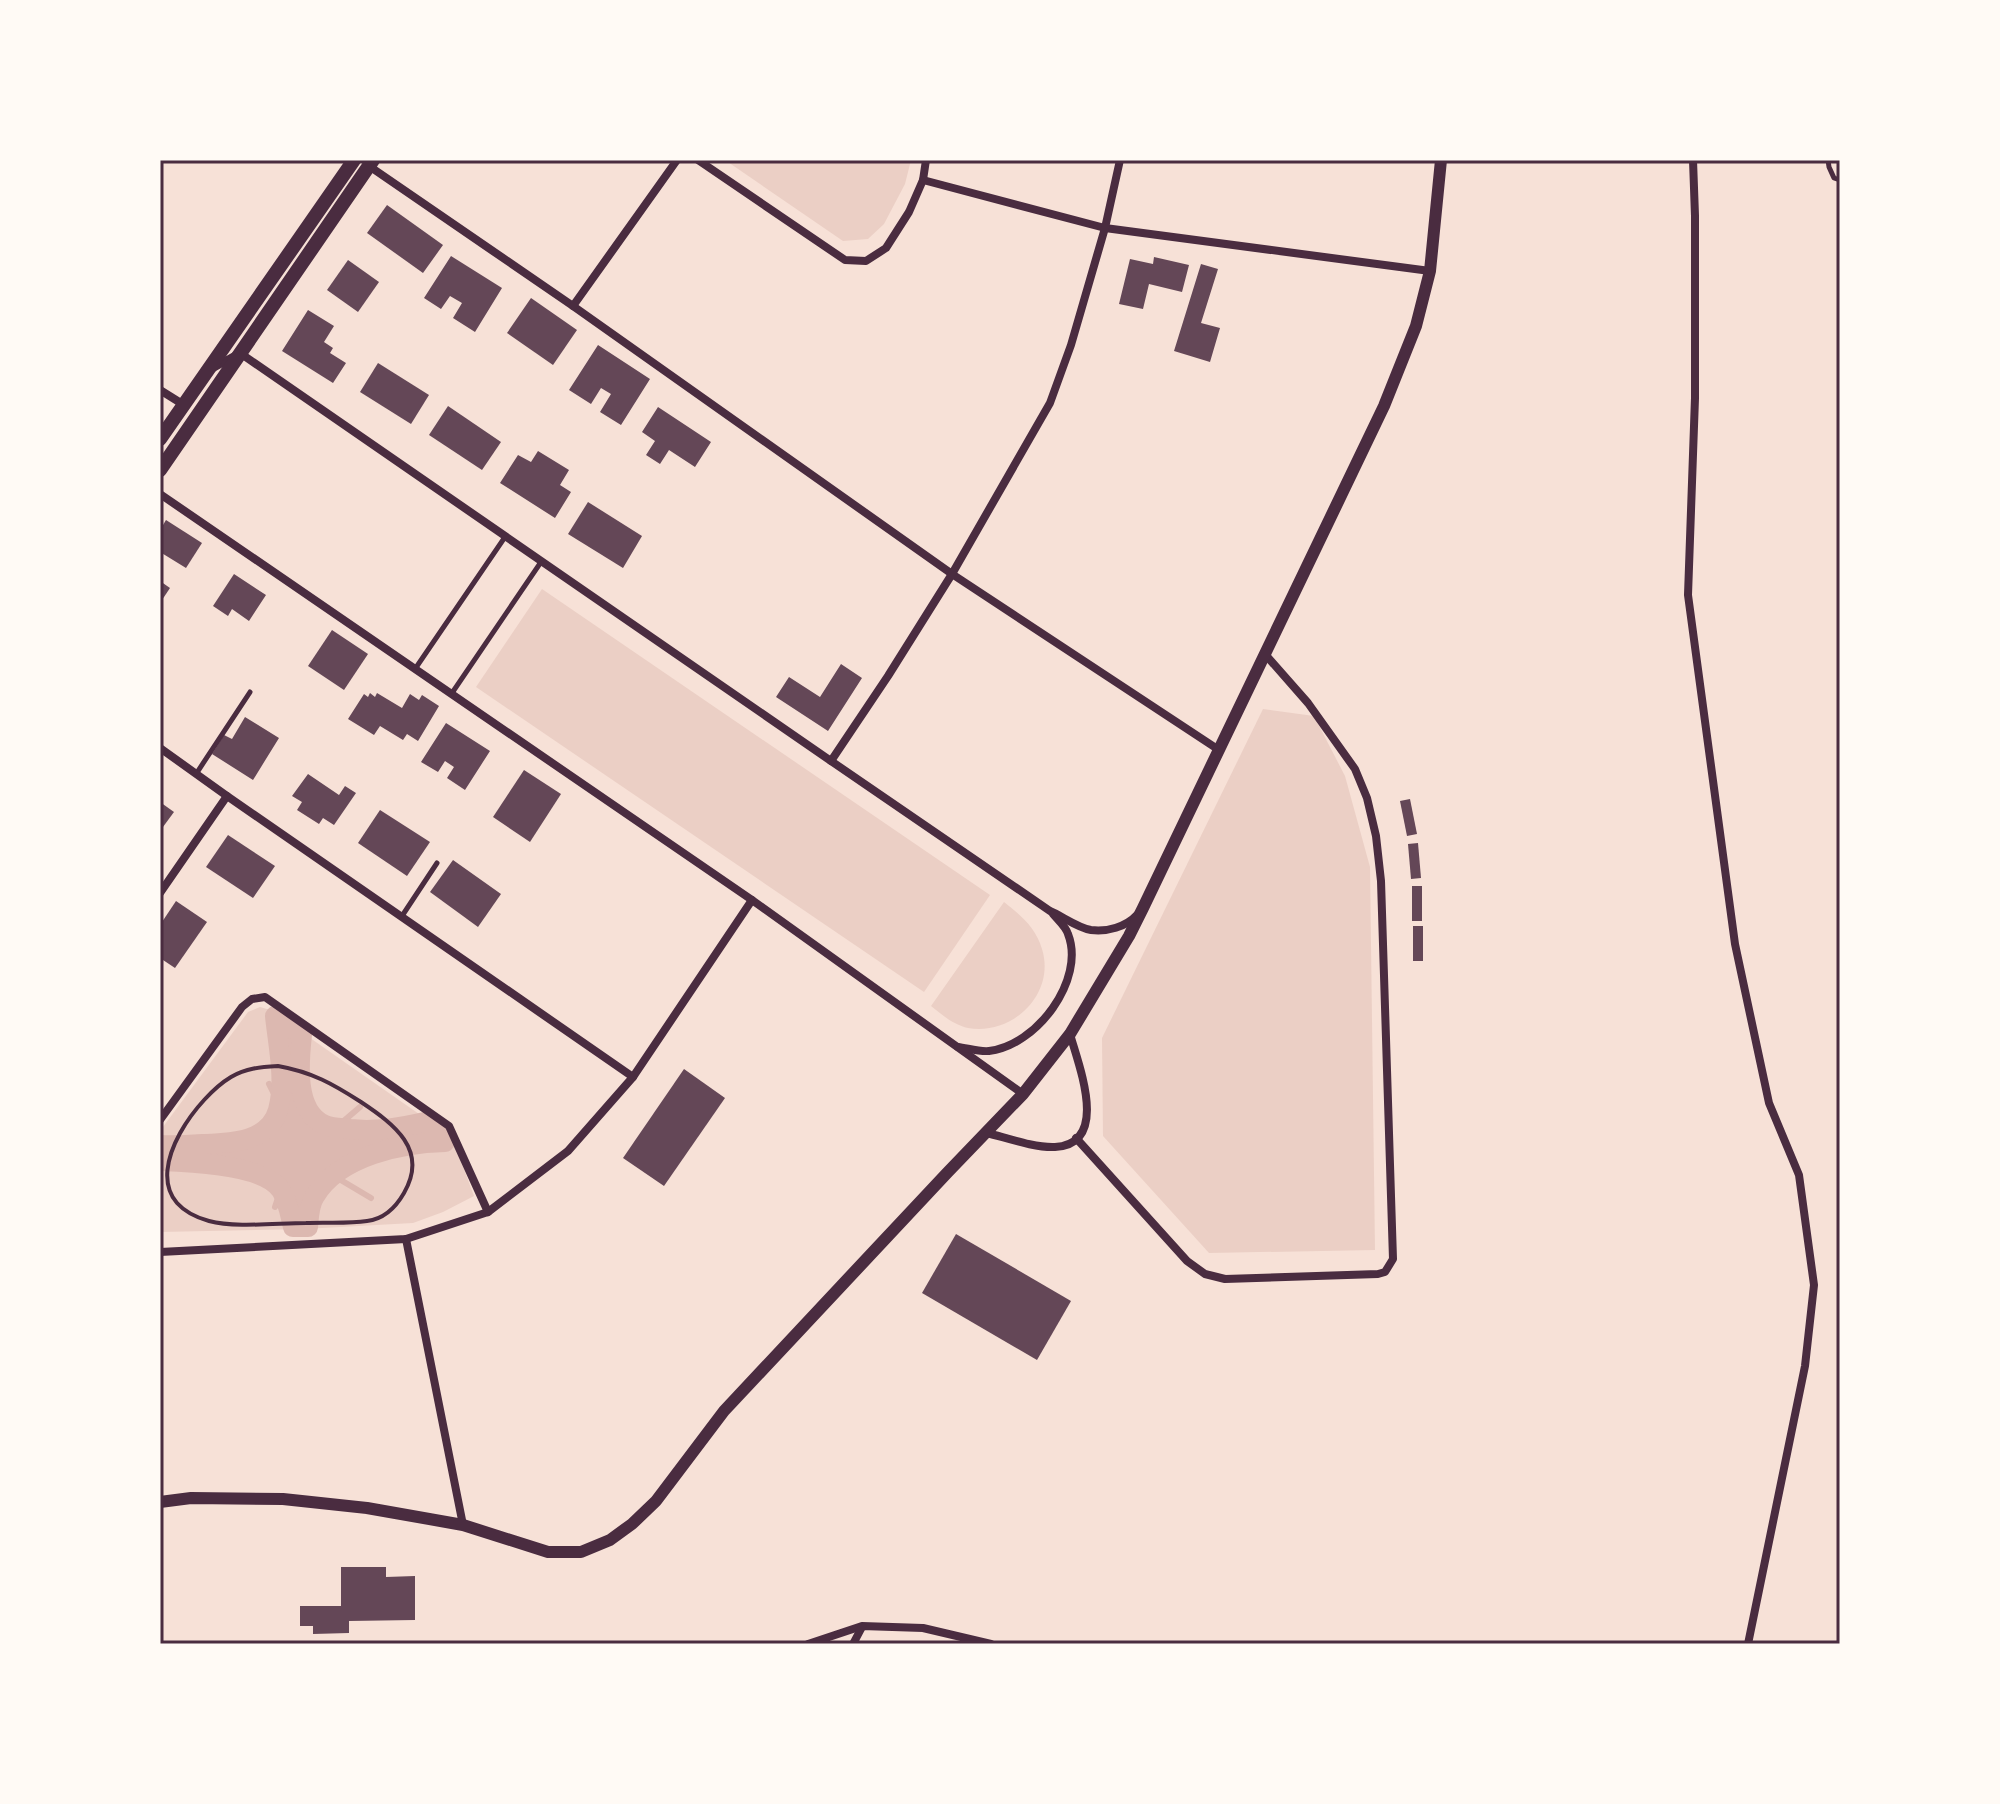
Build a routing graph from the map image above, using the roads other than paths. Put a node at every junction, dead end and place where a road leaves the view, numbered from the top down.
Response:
1 (354, 160) edge
2 (677, 160) edge
3 (698, 160) edge
4 (926, 160) edge
5 (1120, 160) edge
6 (1441, 160) edge
7 (1693, 160) edge
8 (1828, 160) edge
9 (371, 163) edge
10 (923, 180) junction
11 (1840, 180) edge
12 (1105, 228) junction
13 (1430, 271) junction
14 (573, 306) junction
15 (240, 353) junction
16 (207, 371) junction
17 (160, 390) edge
18 (184, 405) junction
19 (160, 439) edge
20 (160, 470) edge
21 (160, 494) edge
22 (506, 536) junction
23 (542, 561) junction
24 (952, 574) junction
25 (1264, 653) junction
26 (415, 669) junction
27 (250, 692) dead end
28 (452, 693) junction
29 (160, 748) edge
30 (1219, 750) junction
31 (831, 761) junction
32 (196, 774) junction
33 (227, 796) junction
34 (437, 863) dead end
35 (160, 893) edge
36 (752, 900) junction
37 (1143, 908) junction
38 (1050, 911) junction
39 (402, 917) junction
40 (1070, 1034) junction
41 (957, 1047) junction
42 (633, 1077) junction
43 (1023, 1094) junction
44 (160, 1120) edge
45 (987, 1133) junction
46 (1076, 1138) junction
47 (488, 1212) junction
48 (406, 1239) junction
49 (160, 1252) edge
50 (160, 1502) edge
51 (463, 1525) junction
52 (862, 1626) junction
53 (808, 1644) edge
54 (853, 1644) edge
55 (991, 1644) edge
56 (1748, 1644) edge

1 - 16 main road
2 - 14 street
3 - 10 street
4 - 10 street
5 - 12 street
6 - 13 street
7 - 56 street
8 - 11 lane
9 - 14 street
9 - 15 main road
10 - 12 street
12 - 13 street
12 - 24 street
13 - 25 street
14 - 24 street
15 - 16 street
15 - 20 main road
15 - 22 street
16 - 18 main road
17 - 18 street
18 - 19 main road
21 - 26 street
22 - 23 street
22 - 26 lane
23 - 28 lane
23 - 31 street
24 - 30 street
24 - 31 street
25 - 30 street
25 - 46 street
26 - 28 street
27 - 32 lane
28 - 36 street
29 - 32 street
30 - 37 street
31 - 38 street
32 - 33 street
33 - 35 street
33 - 39 street
34 - 39 lane
36 - 41 street
36 - 42 street
37 - 38 street
37 - 40 street
38 - 41 street
39 - 42 street
40 - 43 street
40 - 46 street
41 - 43 street
42 - 47 street
43 - 45 street
44 - 47 street
45 - 46 street
45 - 51 street
47 - 48 street
48 - 49 street
48 - 51 street
50 - 51 street
52 - 53 street
52 - 54 street
52 - 55 street

